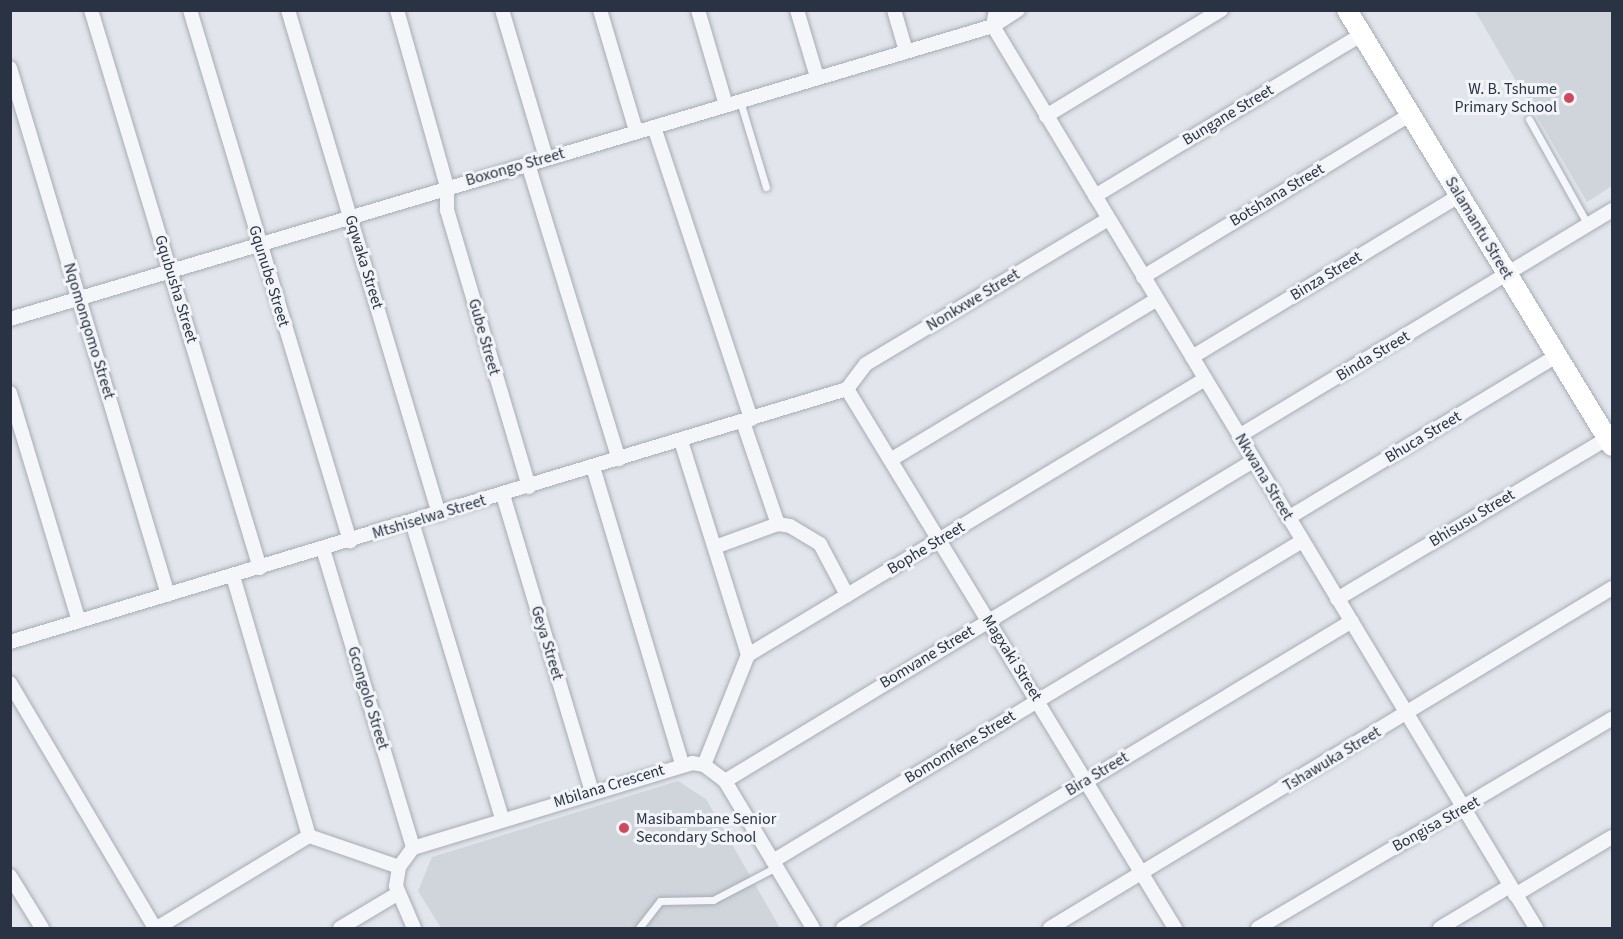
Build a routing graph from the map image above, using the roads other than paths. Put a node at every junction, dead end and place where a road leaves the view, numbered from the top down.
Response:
1 (91, 10) edge
2 (190, 10) edge
3 (288, 10) edge
4 (397, 10) edge
5 (502, 10) edge
6 (600, 10) edge
7 (698, 10) edge
8 (797, 10) edge
9 (894, 10) edge
10 (996, 10) edge
11 (1018, 10) edge
12 (1221, 10) edge
13 (1347, 10) edge
14 (993, 26) junction
15 (1361, 35) junction
16 (906, 51) junction
17 (10, 68) edge
18 (817, 77) junction
19 (733, 103) junction
20 (1411, 114) junction
21 (1046, 116) junction
22 (1529, 119) dead end
23 (654, 126) junction
24 (636, 131) junction
25 (546, 158) junction
26 (528, 164) junction
27 (447, 186) junction
28 (766, 187) dead end
29 (1095, 196) junction
30 (1459, 196) junction
31 (1612, 210) edge
32 (350, 216) junction
33 (1108, 219) junction
34 (1588, 225) junction
35 (260, 244) junction
36 (170, 270) junction
37 (1507, 275) junction
38 (1143, 277) junction
39 (78, 297) junction
40 (1156, 300) junction
41 (10, 319) edge
42 (1557, 356) junction
43 (1192, 357) junction
44 (1205, 379) junction
45 (847, 389) junction
46 (10, 393) edge
47 (747, 421) junction
48 (1239, 436) junction
49 (681, 441) junction
50 (1610, 442) edge
51 (619, 459) junction
52 (892, 459) junction
53 (1253, 461) junction
54 (593, 467) junction
55 (529, 486) junction
56 (503, 495) junction
57 (439, 514) junction
58 (1288, 518) junction
59 (412, 522) junction
60 (778, 524) junction
61 (941, 539) junction
62 (350, 541) junction
63 (1302, 541) junction
64 (715, 548) junction
65 (323, 549) junction
66 (260, 568) junction
67 (233, 576) junction
68 (1612, 588) edge
69 (168, 595) junction
70 (847, 595) junction
71 (1337, 599) junction
72 (987, 620) junction
73 (79, 621) junction
74 (1352, 621) junction
75 (10, 642) edge
76 (748, 655) junction
77 (10, 683) edge
78 (1038, 701) junction
79 (1407, 714) junction
80 (1612, 719) edge
81 (682, 764) junction
82 (705, 765) junction
83 (1086, 780) junction
84 (725, 781) junction
85 (592, 792) junction
86 (1467, 808) junction
87 (502, 818) junction
88 (309, 836) junction
89 (1612, 837) edge
90 (413, 848) junction
91 (774, 864) junction
92 (399, 867) junction
93 (1142, 873) junction
94 (10, 876) edge
95 (1513, 891) junction
96 (15, 894) edge
97 (397, 894) junction
98 (42, 928) edge
99 (156, 928) edge
100 (340, 928) edge
101 (414, 928) edge
102 (639, 928) edge
103 (813, 928) edge
104 (843, 928) edge
105 (1050, 928) edge
106 (1175, 928) edge
107 (1258, 928) edge
108 (1440, 928) edge
109 (1536, 928) edge

1 - 36 street, Gqubusha Street
2 - 35 street, Gqunube Street
3 - 32 street, Gqwaka Street
4 - 27 street, Gube Street
5 - 25 street
6 - 24 street
7 - 19 street
8 - 18 street
9 - 16 street
10 - 14 street
11 - 14 street, Boxongo Street
12 - 21 street
13 - 15 street, Salamantu Street
14 - 16 street, Boxongo Street
14 - 21 street, Nkwana Street
15 - 20 street, Salamantu Street
15 - 29 street, Bungane Street
16 - 18 street, Boxongo Street
17 - 39 street, Nqomonqomo Street
18 - 19 street, Boxongo Street
19 - 23 street, Boxongo Street
19 - 28 lane
20 - 30 street, Salamantu Street
20 - 38 street, Botshana Street
21 - 29 street, Nkwana Street
22 - 34 lane
23 - 24 street, Boxongo Street
23 - 47 street
24 - 25 street, Boxongo Street
25 - 26 street, Boxongo Street
26 - 27 street, Boxongo Street
26 - 51 street
27 - 32 street, Boxongo Street
27 - 55 street, Gube Street
29 - 33 street, Nkwana Street
30 - 37 street, Salamantu Street
30 - 43 street, Binza Street
31 - 34 street, Binda Street
32 - 35 street, Boxongo Street
32 - 57 street, Gqwaka Street
33 - 38 street, Nkwana Street
33 - 45 street, Nonkxwe Street
34 - 37 street, Binda Street
35 - 36 street, Boxongo Street
35 - 62 street, Gqunube Street
36 - 39 street, Boxongo Street
36 - 66 street, Gqubusha Street
37 - 42 street, Salamantu Street
37 - 48 street, Binda Street
38 - 40 street, Nkwana Street
39 - 41 street, Boxongo Street
39 - 69 street, Nqomonqomo Street
40 - 43 street, Nkwana Street
40 - 52 street
42 - 50 street, Salamantu Street
42 - 58 street, Bhuca Street
43 - 44 street, Nkwana Street
44 - 48 street, Nkwana Street
44 - 61 street, Bophe Street
45 - 47 street, Mtshiselwa Street
45 - 52 street, Magxaki Street
46 - 73 street
47 - 49 street, Mtshiselwa Street
47 - 60 street
48 - 53 street, Nkwana Street
49 - 51 street, Mtshiselwa Street
49 - 64 street
50 - 71 street, Bhisusu Street
51 - 54 street, Mtshiselwa Street
52 - 61 street, Magxaki Street
53 - 58 street, Nkwana Street
53 - 72 street, Bomvane Street
54 - 55 street, Mtshiselwa Street
54 - 81 street
55 - 56 street, Mtshiselwa Street
56 - 57 street, Mtshiselwa Street
56 - 85 street, Geya Street
57 - 59 street, Mtshiselwa Street
58 - 63 street, Nkwana Street
59 - 62 street, Mtshiselwa Street
59 - 87 street
60 - 64 street
60 - 70 street
61 - 70 street, Bophe Street
61 - 72 street, Magxaki Street
62 - 65 street, Mtshiselwa Street
63 - 71 street, Nkwana Street
63 - 78 street, Bomomfene Street
64 - 76 street
65 - 66 street, Mtshiselwa Street
65 - 90 street, Gcongolo Street
66 - 67 street, Mtshiselwa Street
67 - 69 street, Mtshiselwa Street
67 - 88 street
68 - 79 street, Tshawuka Street
69 - 73 street, Mtshiselwa Street
70 - 76 street, Bophe Street
71 - 74 street, Nkwana Street
72 - 78 street, Magxaki Street
72 - 84 street, Bomvane Street
73 - 75 street, Mtshiselwa Street
74 - 79 street, Nkwana Street
74 - 83 street, Bira Street
76 - 82 street
77 - 99 street
78 - 83 street, Magxaki Street
78 - 91 street, Bomomfene Street
79 - 86 street, Nkwana Street
79 - 93 street, Tshawuka Street
80 - 86 street, Bongisa Street
81 - 82 street, Mbilana Crescent
81 - 85 street, Mbilana Crescent
82 - 84 street
83 - 93 street, Magxaki Street
83 - 104 street, Bira Street
84 - 91 street
85 - 87 street, Mbilana Crescent
86 - 95 street, Nkwana Street
86 - 107 street, Bongisa Street
87 - 90 street, Mbilana Crescent
88 - 92 street
88 - 99 street
89 - 95 street
90 - 92 street
91 - 102 lane
91 - 103 street
92 - 97 street
93 - 105 street, Tshawuka Street
93 - 106 street, Magxaki Street
94 - 96 street
95 - 108 street
95 - 109 street, Nkwana Street
96 - 98 street
97 - 100 street
97 - 101 street

